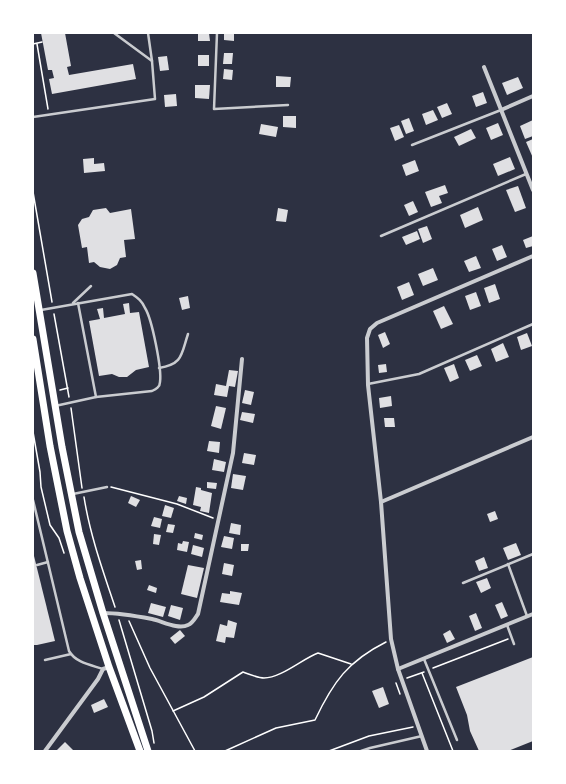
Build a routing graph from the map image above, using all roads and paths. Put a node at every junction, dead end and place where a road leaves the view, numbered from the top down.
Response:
1 (114, 33) edge
2 (148, 33) edge
3 (217, 33) edge
4 (42, 42) dead end
5 (33, 44) edge
6 (37, 44) junction
7 (152, 61) junction
8 (484, 67) dead end
9 (533, 96) edge
10 (288, 105) dead end
11 (501, 110) junction
12 (49, 115) junction
13 (33, 117) edge
14 (412, 145) dead end
15 (526, 174) junction
16 (533, 190) edge
17 (33, 192) edge
18 (381, 236) dead end
19 (533, 256) edge
20 (33, 273) edge
21 (91, 286) dead end
22 (78, 303) junction
23 (72, 304) junction
24 (53, 305) dead end
25 (39, 310) junction
26 (53, 310) dead end
27 (533, 324) edge
28 (188, 334) dead end
29 (33, 339) edge
30 (242, 359) dead end
31 (159, 368) junction
32 (50, 375) junction
33 (39, 377) junction
34 (368, 385) junction
35 (68, 388) junction
36 (58, 390) dead end
37 (96, 397) junction
38 (70, 398) dead end
39 (55, 406) junction
40 (71, 406) dead end
41 (33, 432) edge
42 (533, 437) edge
43 (107, 487) joint
44 (82, 488) dead end
45 (71, 494) junction
46 (83, 495) dead end
47 (33, 500) edge
48 (381, 502) junction
49 (218, 520) junction
50 (64, 552) dead end
51 (533, 554) edge
52 (48, 562) junction
53 (508, 564) junction
54 (37, 565) dead end
55 (463, 583) dead end
56 (114, 606) dead end
57 (103, 613) junction
58 (126, 614) junction
59 (533, 614) edge
60 (118, 616) dead end
61 (527, 617) junction
62 (507, 625) junction
63 (391, 639) junction
64 (514, 644) dead end
65 (71, 654) junction
66 (424, 658) junction
67 (46, 660) dead end
68 (351, 664) junction
69 (106, 668) junction
70 (398, 669) junction
71 (422, 673) dead end
72 (173, 711) junction
73 (413, 727) dead end
74 (422, 736) junction
75 (458, 740) dead end
76 (154, 743) dead end
77 (143, 749) edge
78 (45, 751) edge
79 (195, 751) edge
80 (226, 751) edge
81 (329, 751) edge
82 (361, 751) edge
83 (427, 751) edge
84 (453, 751) edge

1 - 7 lane
2 - 7 lane
3 - 10 lane
4 - 6 path
5 - 6 path
6 - 12 path
7 - 12 lane
8 - 11 street
9 - 11 street
11 - 14 lane
11 - 15 street
12 - 13 lane
15 - 16 street
15 - 18 lane
17 - 24 path
19 - 34 street
20 - 25 main road
21 - 23 lane
22 - 23 lane
22 - 31 lane
22 - 37 lane
23 - 25 lane
25 - 32 main road
26 - 35 path
27 - 34 lane
28 - 31 lane
29 - 33 main road
30 - 49 street
31 - 37 lane
32 - 33 main road
32 - 39 main road
33 - 69 main road
34 - 48 street
35 - 36 path
35 - 38 path
37 - 39 lane
39 - 45 main road
40 - 44 path
41 - 50 path
42 - 48 street
43 - 45 lane
43 - 49 path
45 - 57 main road
46 - 56 path
47 - 52 lane
48 - 63 street
49 - 58 street
51 - 53 lane
52 - 54 lane
52 - 65 lane
53 - 55 lane
53 - 61 lane
57 - 58 street
57 - 77 main road
58 - 72 path
59 - 61 street
60 - 76 path
61 - 62 street
62 - 64 lane
62 - 66 street
63 - 68 path
63 - 70 street
65 - 67 lane
65 - 69 lane
66 - 70 street
66 - 75 lane
68 - 72 path
68 - 80 path
69 - 77 main road
69 - 78 street
70 - 74 street
71 - 84 path
72 - 79 path
73 - 81 path
74 - 82 lane
74 - 83 street

